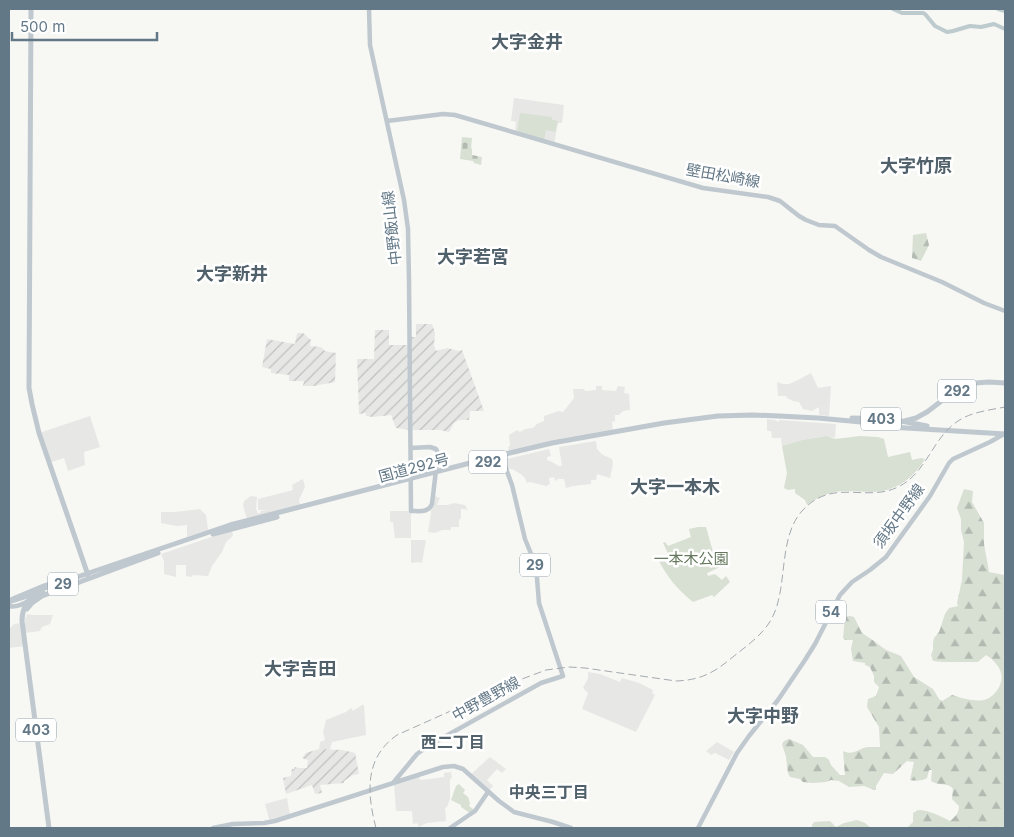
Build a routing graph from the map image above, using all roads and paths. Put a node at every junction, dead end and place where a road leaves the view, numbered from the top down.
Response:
1 (31, 9) edge
2 (369, 9) edge
3 (387, 122) junction
4 (1005, 311) edge
5 (1005, 383) edge
6 (820, 419) junction
7 (1005, 434) edge
8 (410, 448) junction
9 (502, 456) junction
10 (436, 474) junction
11 (161, 551) junction
12 (89, 575) junction
13 (64, 581) junction
14 (79, 582) junction
15 (17, 598) junction
16 (34, 598) junction
17 (9, 601) edge
18 (9, 606) edge
19 (392, 782) junction
20 (488, 792) junction
21 (49, 828) edge
22 (213, 828) edge
23 (450, 828) edge
24 (571, 828) edge
25 (698, 828) edge

1 - 12 highway
2 - 3 main road, 中野飯山線
3 - 4 main road, 壁田松崎線
3 - 8 main road, 中野飯山線
5 - 6 highway, 国道292号 / 292
6 - 7 highway, 403
6 - 9 highway, 国道292号 / 292
7 - 25 main road, 須坂中野線 / 54
8 - 10 main road, 中野飯山線
8 - 10 main road, 中野飯山線
9 - 10 highway, 国道292号 / 292
9 - 19 main road, 中野豊野線 / 29
10 - 11 highway, 国道292号 / 292
11 - 12 highway, 国道292号 / 292
11 - 15 main road, 29
12 - 13 highway
12 - 14 highway
13 - 15 main road, 29
13 - 16 highway
14 - 16 highway
14 - 18 main road, 29
15 - 17 main road, 29
16 - 21 highway, 403
19 - 20 main road
19 - 22 main road, 中野豊野線 / 29
20 - 23 main road
20 - 24 main road

